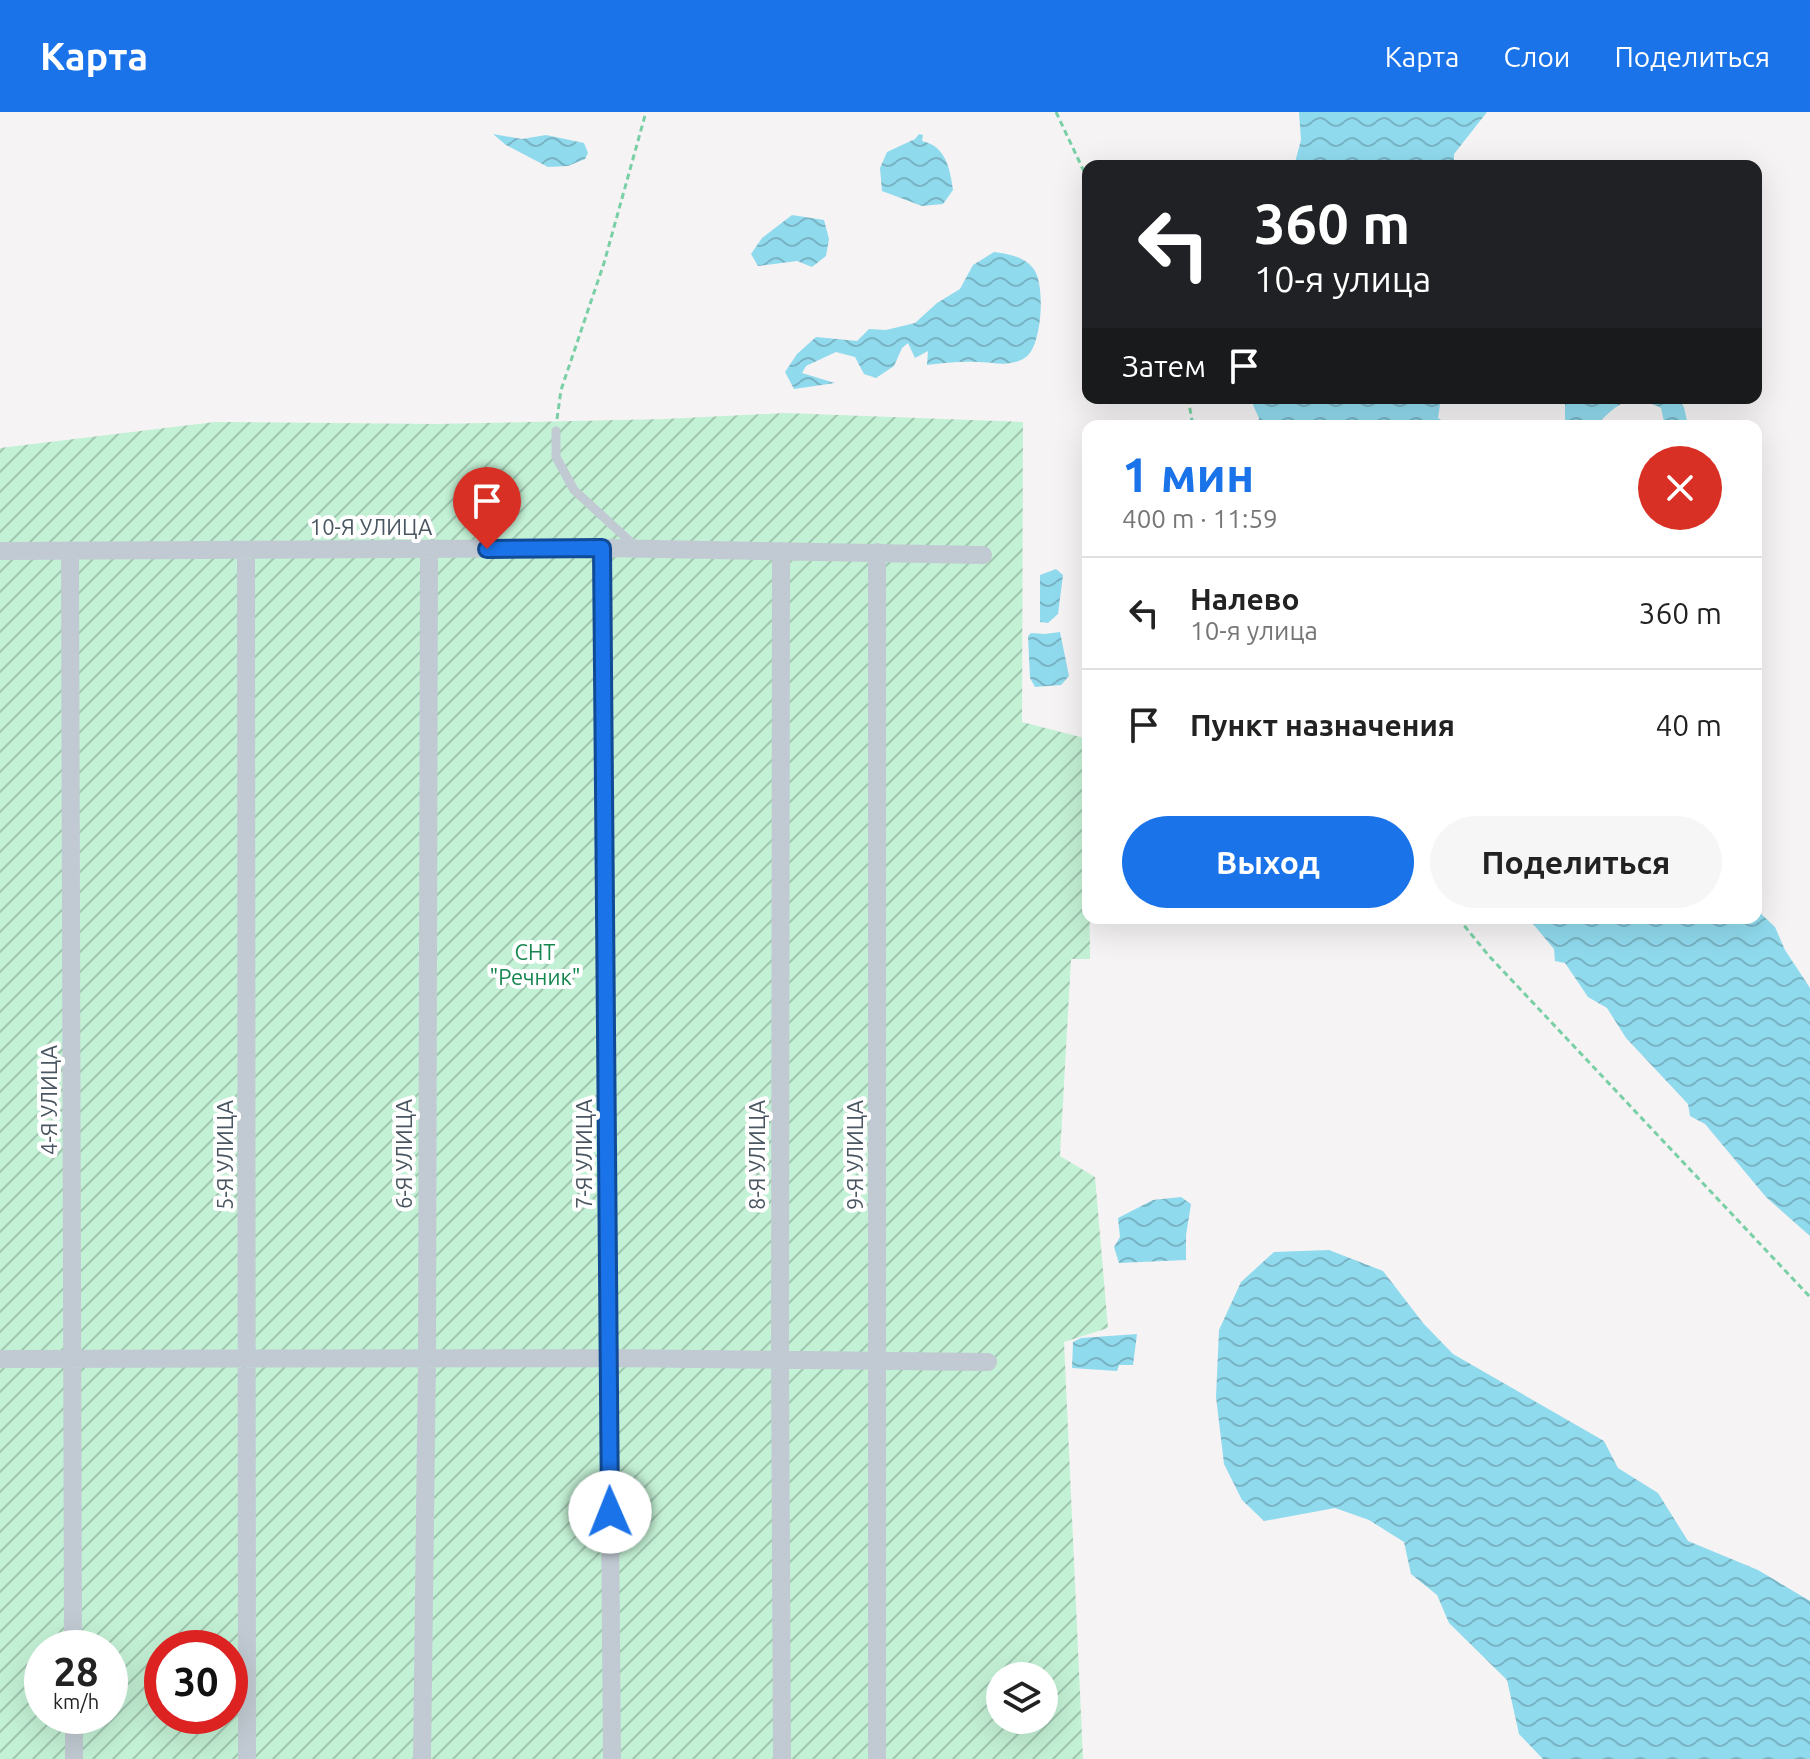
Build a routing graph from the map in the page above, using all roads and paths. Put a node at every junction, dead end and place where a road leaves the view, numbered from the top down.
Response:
1 (646, 112) edge
2 (1056, 112) edge
3 (1082, 167) edge
4 (556, 431) joint
5 (602, 548) junction
6 (429, 549) junction
7 (638, 549) junction
8 (246, 550) junction
9 (0, 551) edge
10 (70, 551) junction
11 (781, 551) junction
12 (877, 552) junction
13 (983, 555) dead end
14 (1463, 924) edge
15 (1810, 1297) edge
16 (73, 1358) junction
17 (249, 1358) junction
18 (427, 1358) junction
19 (609, 1358) junction
20 (0, 1359) edge
21 (780, 1360) junction
22 (878, 1361) junction
23 (988, 1362) dead end
24 (73, 1630) edge
25 (74, 1734) edge
26 (74, 1759) edge
27 (247, 1759) edge
28 (422, 1759) edge
29 (612, 1759) edge
30 (782, 1759) edge
31 (877, 1759) edge

1 - 4 path
2 - 3 path
4 - 7 lane
5 - 6 street, 10-Я УЛИЦА
5 - 7 street, 10-Я УЛИЦА
5 - 19 street, 7-Я УЛИЦА
6 - 8 street, 10-Я УЛИЦА
6 - 18 street, 6-Я УЛИЦА
7 - 11 street, 10-Я УЛИЦА
8 - 10 street, 10-Я УЛИЦА
8 - 17 street, 5-Я УЛИЦА
9 - 10 street, 10-Я УЛИЦА
10 - 16 street, 4-Я УЛИЦА
11 - 12 street, 10-Я УЛИЦА
11 - 21 street, 8-Я УЛИЦА
12 - 13 street, 10-Я УЛИЦА
12 - 22 street, 9-Я УЛИЦА
14 - 15 path
16 - 17 street
16 - 20 street
16 - 24 street, 4-Я УЛИЦА
17 - 18 street
17 - 27 street, 5-Я УЛИЦА
18 - 19 street
18 - 28 street, 6-Я УЛИЦА
19 - 21 street
19 - 29 street, 7-Я УЛИЦА
21 - 22 street
21 - 30 street, 8-Я УЛИЦА
22 - 23 street
22 - 31 street, 9-Я УЛИЦА
25 - 26 street

